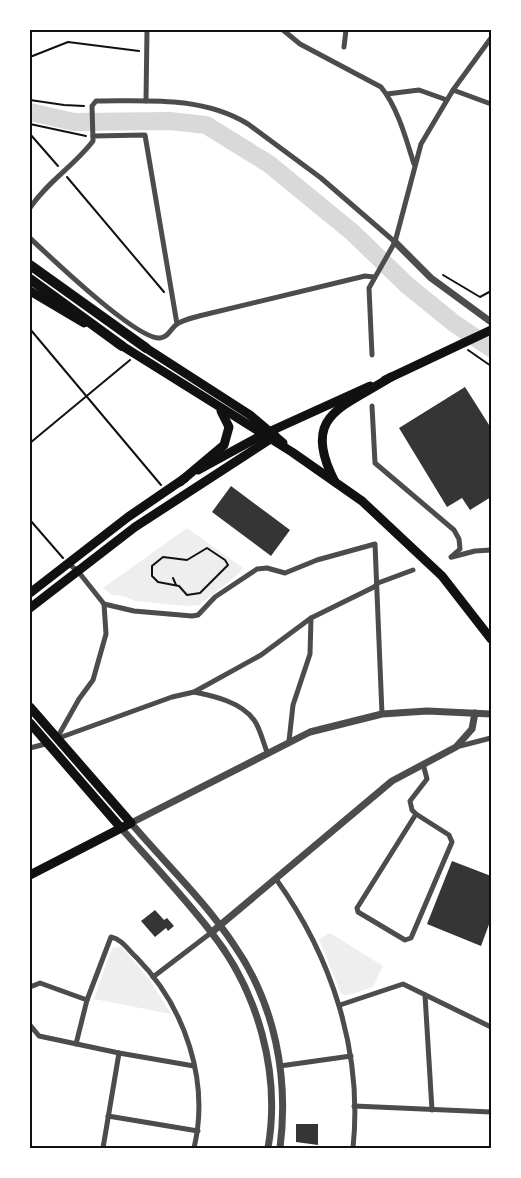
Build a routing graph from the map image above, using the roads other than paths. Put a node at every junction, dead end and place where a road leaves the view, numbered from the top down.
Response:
1 (147, 30) edge
2 (283, 30) edge
3 (346, 30) edge
4 (491, 38) edge
5 (344, 47) dead end
6 (453, 90) junction
7 (387, 94) junction
8 (448, 100) junction
9 (146, 101) junction
10 (491, 104) edge
11 (93, 134) junction
12 (414, 164) junction
13 (30, 208) edge
14 (30, 238) edge
15 (393, 245) junction
16 (30, 266) edge
17 (374, 276) junction
18 (30, 279) edge
19 (30, 291) edge
20 (491, 322) edge
21 (177, 324) junction
22 (491, 330) edge
23 (122, 346) junction
24 (146, 348) joint
25 (372, 354) dead end
26 (390, 377) junction
27 (372, 406) dead end
28 (216, 407) junction
29 (269, 435) junction
30 (180, 482) junction
31 (335, 482) junction
32 (491, 550) edge
33 (67, 562) junction
34 (77, 570) junction
35 (414, 570) dead end
36 (378, 583) junction
37 (30, 593) edge
38 (104, 604) junction
39 (30, 608) edge
40 (311, 618) junction
41 (491, 639) edge
42 (194, 692) junction
43 (30, 706) edge
44 (475, 713) junction
45 (382, 714) junction
46 (491, 714) edge
47 (30, 723) edge
48 (57, 738) junction
49 (491, 738) edge
50 (289, 741) junction
51 (47, 744) junction
52 (456, 747) junction
53 (30, 748) edge
54 (267, 752) junction
55 (423, 764) junction
56 (416, 814) junction
57 (131, 823) junction
58 (121, 828) junction
59 (30, 876) edge
60 (276, 880) junction
61 (220, 926) junction
62 (212, 932) junction
63 (153, 977) junction
64 (30, 987) edge
65 (425, 995) junction
66 (87, 1000) junction
67 (340, 1005) junction
68 (30, 1025) edge
69 (491, 1027) edge
70 (76, 1044) junction
71 (119, 1053) junction
72 (351, 1056) junction
73 (194, 1066) junction
74 (280, 1066) junction
75 (354, 1106) junction
76 (432, 1110) junction
77 (491, 1112) edge
78 (108, 1116) junction
79 (198, 1132) junction
80 (103, 1148) edge
81 (194, 1148) edge
82 (268, 1148) edge
83 (280, 1148) edge
84 (353, 1148) edge

1 - 9 street
2 - 7 street
3 - 5 street
4 - 6 street
6 - 8 street
6 - 10 street
7 - 8 street
7 - 12 street
8 - 12 street
9 - 11 street
9 - 15 street
11 - 13 street
11 - 21 street
12 - 15 street
14 - 21 street
15 - 17 street
15 - 20 street
16 - 24 highway
17 - 21 street
17 - 25 street
18 - 23 highway
19 - 23 main road
22 - 26 main road
23 - 28 main road
24 - 29 main road
26 - 29 main road
26 - 31 main road
27 - 32 street
28 - 29 main road
28 - 30 main road
29 - 30 main road
29 - 31 main road
29 - 34 main road
30 - 33 main road
31 - 41 main road
33 - 34 street
33 - 37 main road
34 - 38 street
34 - 39 main road
35 - 36 street
36 - 38 street
36 - 40 street
36 - 45 street
38 - 48 street
40 - 42 street
40 - 50 street
42 - 48 street
42 - 54 street
43 - 48 main road
44 - 45 street
44 - 46 street
44 - 52 street
45 - 50 street
47 - 51 main road
48 - 51 street
48 - 57 main road
49 - 52 street
50 - 54 street
51 - 53 street
51 - 58 main road
52 - 55 street
54 - 57 street
55 - 56 street
55 - 60 street
56 - 56 street
57 - 58 main road
57 - 61 street
58 - 59 main road
58 - 62 street
60 - 61 street
60 - 67 street
61 - 62 street
61 - 74 street
62 - 63 street
62 - 82 street
63 - 66 street
63 - 73 street
64 - 66 street
65 - 67 street
65 - 69 street
65 - 76 street
66 - 70 street
67 - 72 street
68 - 70 street
70 - 71 street
71 - 73 street
71 - 78 street
72 - 74 street
72 - 75 street
73 - 79 street
74 - 83 street
75 - 76 street
75 - 84 street
76 - 77 street
78 - 79 street
78 - 80 street
79 - 81 street

